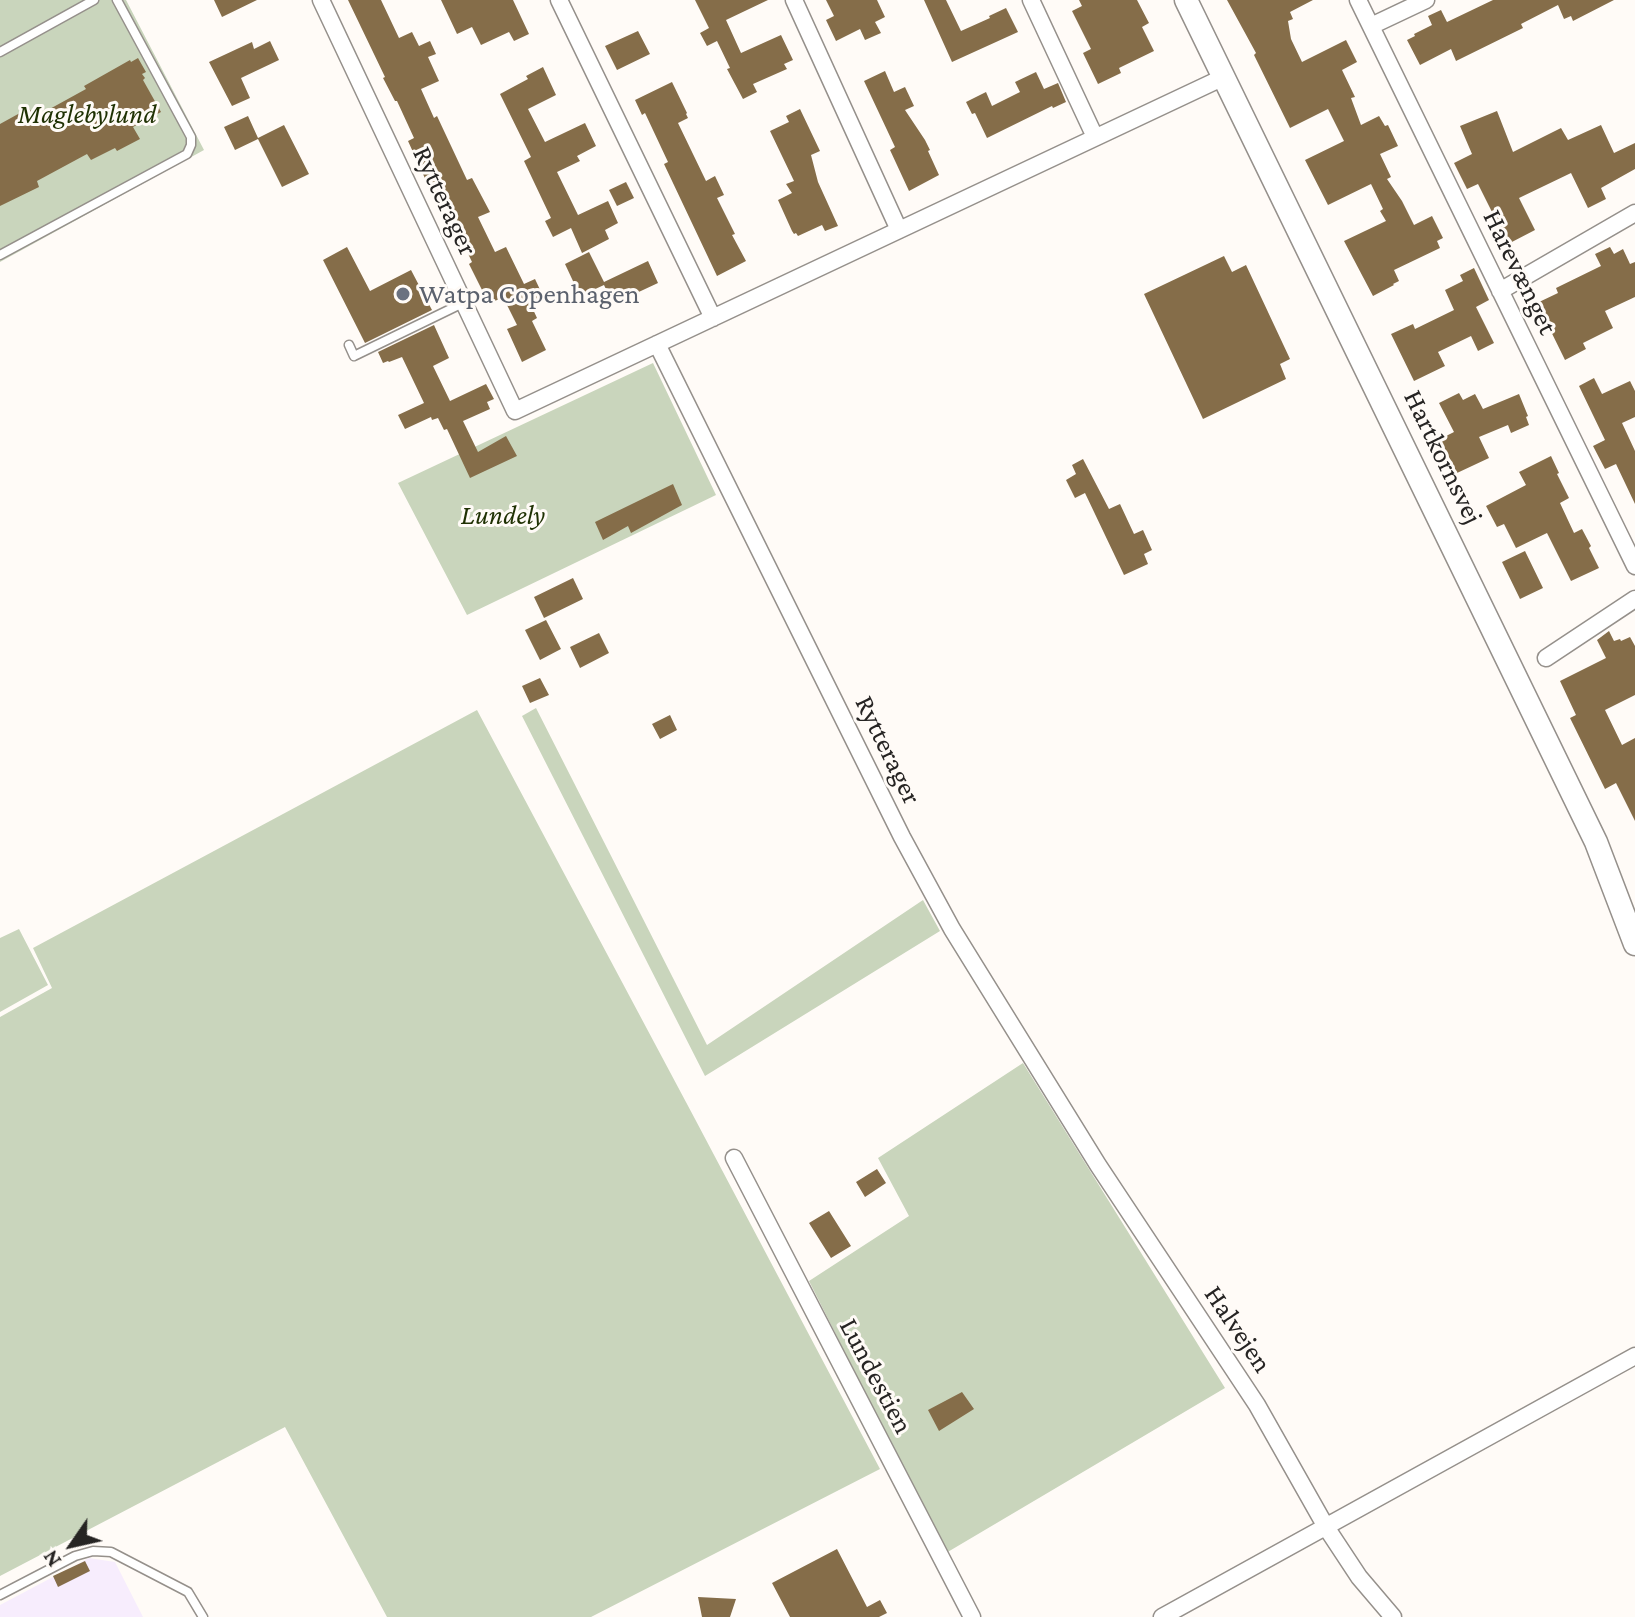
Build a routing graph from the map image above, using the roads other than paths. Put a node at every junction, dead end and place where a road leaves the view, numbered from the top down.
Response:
1 (94, 0) edge
2 (117, 0) edge
3 (321, 0) edge
4 (559, 0) edge
5 (794, 0) edge
6 (1031, 0) edge
7 (1186, 0) edge
8 (1358, 0) edge
9 (1426, 0) edge
10 (1371, 26) junction
11 (0, 52) edge
12 (1224, 77) junction
13 (1095, 137) junction
14 (1635, 213) edge
15 (899, 230) junction
16 (0, 255) edge
17 (1500, 291) junction
18 (464, 302) junction
19 (713, 318) junction
20 (657, 344) junction
21 (349, 345) dead end
22 (1635, 566) edge
23 (1635, 599) edge
24 (1546, 658) dead end
25 (1635, 944) edge
26 (734, 1158) dead end
27 (1098, 1165) joint
28 (1635, 1356) edge
29 (1326, 1527) junction
30 (0, 1595) edge
31 (203, 1617) edge
32 (972, 1617) edge
33 (1162, 1617) edge
34 (1393, 1617) edge

1 - 11 lane
2 - 16 lane
3 - 18 street, Rytterager
4 - 19 street
5 - 15 street
6 - 13 street
7 - 12 street, Hartkornsvej
8 - 10 street, Harevænget
9 - 10 street
10 - 17 street, Harevænget
12 - 13 street, Rytterager
12 - 25 street, Hartkornsvej
13 - 15 street, Rytterager
14 - 17 street
15 - 19 street, Rytterager
17 - 22 street, Harevænget
18 - 20 street, Rytterager
18 - 21 lane
19 - 20 street, Rytterager
20 - 27 street, Rytterager
23 - 24 street
26 - 32 street, Lundestien
27 - 29 street, Halvejen
28 - 29 street
29 - 33 street
29 - 34 street, Halvejen
30 - 31 lane

